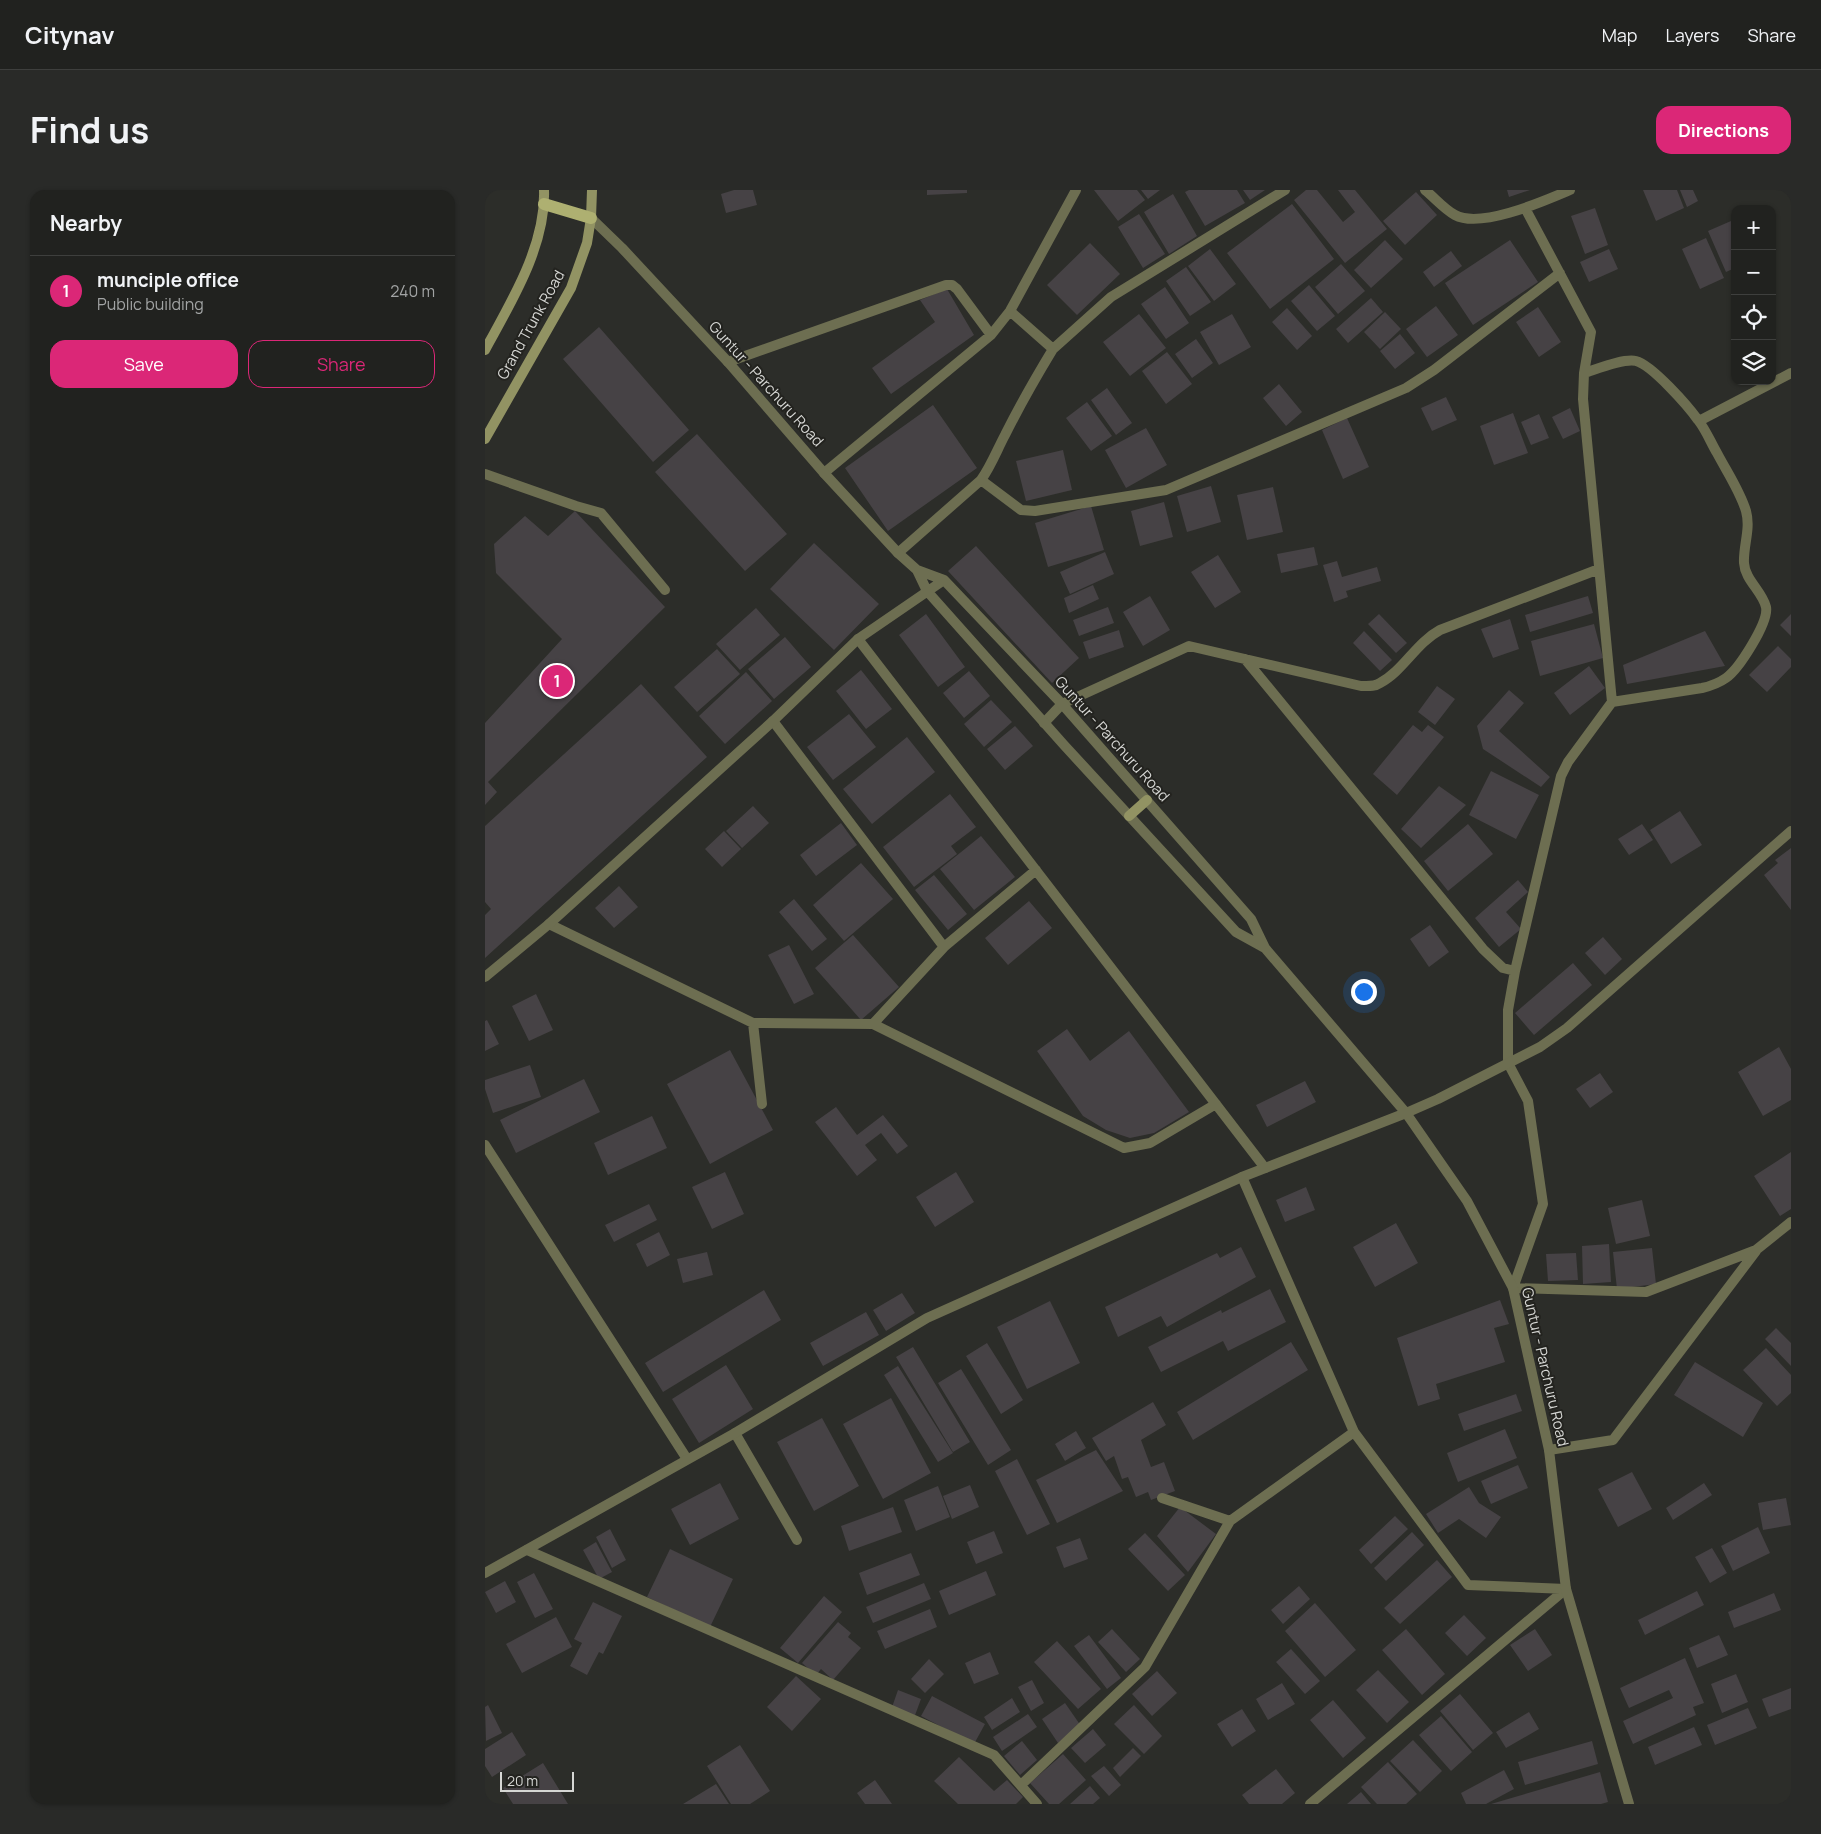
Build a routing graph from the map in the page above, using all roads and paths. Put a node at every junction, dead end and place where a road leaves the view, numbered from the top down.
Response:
1 (543, 190) edge
2 (592, 190) edge
3 (1076, 190) edge
4 (1285, 190) edge
5 (1425, 190) edge
6 (1570, 190) edge
7 (544, 204) junction
8 (1525, 208) junction
9 (591, 218) junction
10 (1560, 273) junction
11 (1010, 311) junction
12 (991, 335) junction
13 (1053, 349) junction
14 (485, 350) edge
15 (728, 362) junction
16 (1585, 373) junction
17 (1791, 373) edge
18 (1699, 421) junction
19 (485, 439) edge
20 (824, 473) junction
21 (485, 474) edge
22 (981, 480) junction
23 (898, 553) junction
24 (1599, 568) junction
25 (917, 570) junction
26 (944, 580) junction
27 (665, 590) dead end
28 (927, 592) junction
29 (858, 639) junction
30 (1245, 659) junction
31 (1613, 702) junction
32 (1062, 704) junction
33 (773, 721) junction
34 (1044, 723) junction
35 (1147, 800) junction
36 (1129, 816) junction
37 (1791, 831) edge
38 (1036, 870) junction
39 (549, 924) junction
40 (944, 947) junction
41 (1265, 948) junction
42 (1515, 971) junction
43 (485, 977) edge
44 (753, 1023) junction
45 (873, 1024) junction
46 (1508, 1063) junction
47 (762, 1104) dead end
48 (1216, 1104) junction
49 (1406, 1113) junction
50 (485, 1145) edge
51 (1265, 1168) junction
52 (1242, 1177) junction
53 (1791, 1222) edge
54 (1756, 1250) junction
55 (1513, 1288) junction
56 (1354, 1432) junction
57 (735, 1433) junction
58 (1549, 1450) junction
59 (687, 1459) junction
60 (1162, 1498) dead end
61 (1230, 1521) junction
62 (797, 1540) dead end
63 (527, 1550) junction
64 (485, 1573) edge
65 (1567, 1590) junction
66 (1021, 1785) junction
67 (1037, 1804) edge
68 (1310, 1804) edge
69 (1629, 1804) edge

1 - 7 main road, Grand Trunk Road
2 - 9 main road, Grand Trunk Road
3 - 11 street
4 - 13 street
5 - 8 street
6 - 8 street
7 - 9 main road
7 - 14 main road, Grand Trunk Road
8 - 10 street
9 - 15 street, Guntur - Parchuru Road
9 - 19 main road, Grand Trunk Road
10 - 16 street
10 - 22 street
11 - 12 street
11 - 13 street
12 - 15 street
12 - 20 street
13 - 22 street
15 - 20 street, Guntur - Parchuru Road
16 - 18 street
16 - 24 street
17 - 18 street
18 - 31 street
20 - 23 street, Guntur - Parchuru Road
21 - 27 street
22 - 23 street
23 - 25 street, Guntur - Parchuru Road
24 - 30 street
24 - 31 street
25 - 26 street, Guntur - Parchuru Road
25 - 28 street, Guntur - Parchuru Road
26 - 28 street
26 - 32 street, Guntur - Parchuru Road
28 - 29 street
28 - 34 street, Guntur - Parchuru Road
29 - 33 street
29 - 38 street
30 - 32 street
30 - 42 street
31 - 42 street
32 - 34 street
32 - 35 street, Guntur - Parchuru Road
33 - 39 street
33 - 40 street
34 - 36 street, Guntur - Parchuru Road
35 - 36 main road
35 - 41 street, Guntur - Parchuru Road
36 - 41 street, Guntur - Parchuru Road
37 - 46 street
38 - 40 street
38 - 48 street
39 - 43 street
39 - 44 street
40 - 45 street
41 - 49 street, Guntur - Parchuru Road
42 - 46 street
44 - 45 street
44 - 47 street
45 - 48 street
46 - 49 street
46 - 55 street
48 - 51 street
49 - 51 street
49 - 55 street, Guntur - Parchuru Road
50 - 59 street
51 - 52 street
52 - 56 street
52 - 57 street
53 - 54 street
54 - 55 street
54 - 58 street
55 - 58 street, Guntur - Parchuru Road
56 - 61 street
56 - 65 street
57 - 59 street
57 - 62 street
58 - 65 street, Guntur - Parchuru Road
59 - 63 street
60 - 61 street
61 - 66 street
63 - 64 street
63 - 66 street
65 - 68 street
65 - 69 street, Guntur - Parchuru Road
66 - 67 street

